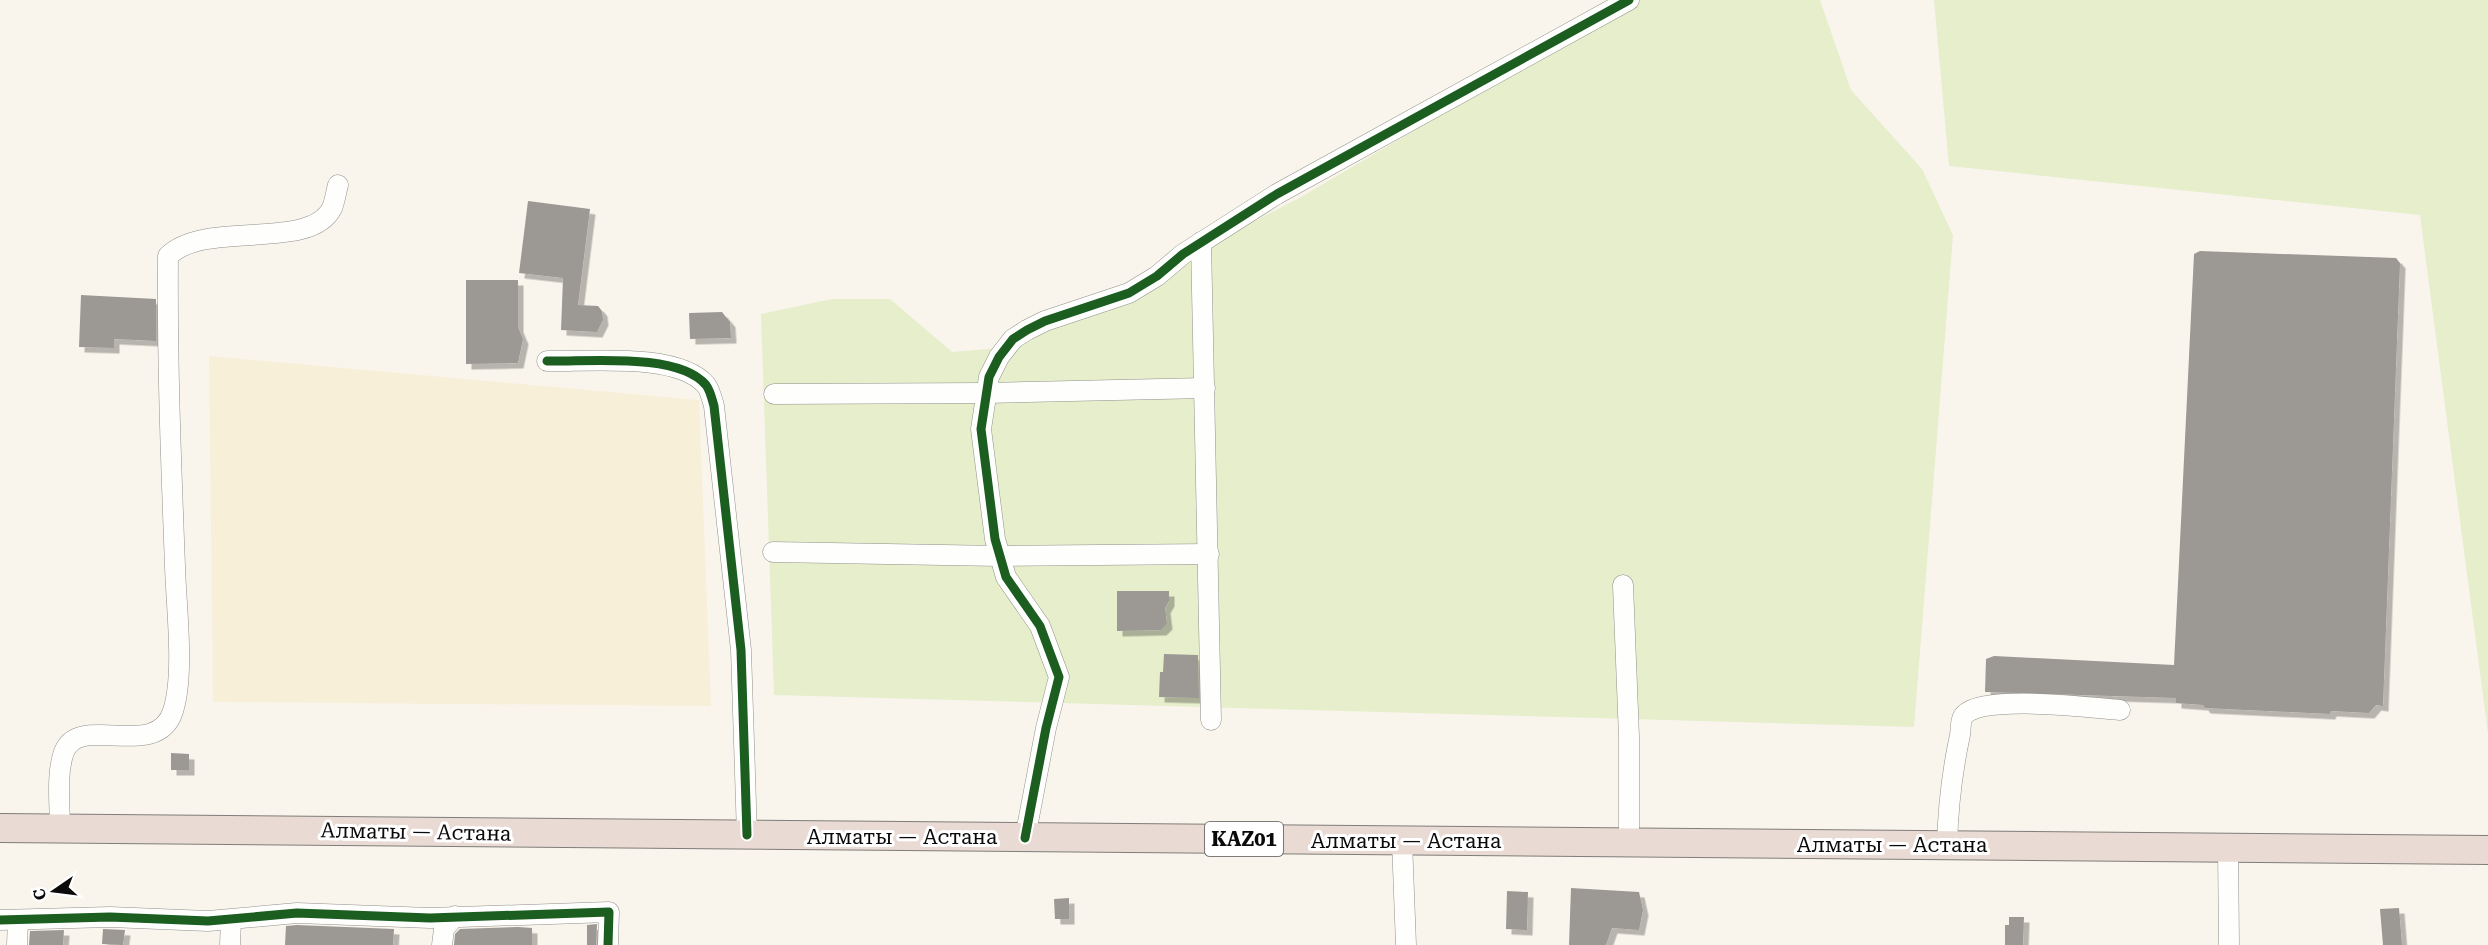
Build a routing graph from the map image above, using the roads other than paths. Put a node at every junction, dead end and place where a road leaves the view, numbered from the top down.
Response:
1 (1629, 0) edge
2 (338, 185) dead end
3 (1201, 242) junction
4 (547, 362) dead end
5 (1205, 388) junction
6 (986, 393) junction
7 (774, 394) dead end
8 (773, 552) dead end
9 (1209, 554) junction
10 (1000, 556) junction
11 (1623, 585) dead end
12 (2120, 710) dead end
13 (1211, 720) dead end
14 (0, 828) edge
15 (60, 829) junction
16 (747, 835) junction
17 (1025, 838) junction
18 (1402, 841) junction
19 (1629, 843) junction
20 (1947, 845) junction
21 (2228, 848) junction
22 (2488, 850) edge
23 (456, 916) junction
24 (231, 920) junction
25 (9, 921) edge
26 (16, 945) edge
27 (230, 945) edge
28 (442, 945) edge
29 (608, 945) edge
30 (1406, 945) edge
31 (2229, 945) edge

1 - 3 street
2 - 15 street
3 - 5 street
3 - 6 street
4 - 16 street
5 - 6 street
5 - 9 street
6 - 7 street
6 - 10 street
8 - 10 street
9 - 10 street
9 - 13 street
10 - 17 street
11 - 19 street
12 - 20 street
14 - 15 highway, Алматы — Астана / KАZ01
15 - 16 highway, Алматы — Астана / KАZ01
16 - 17 highway, Алматы — Астана / KАZ01
17 - 18 highway, Алматы — Астана / KАZ01
18 - 19 highway, Алматы — Астана / KАZ01
18 - 30 street
19 - 20 highway, Алматы — Астана / KАZ01
20 - 21 highway, Алматы — Астана / KАZ01
21 - 22 highway, Алматы — Астана / KАZ01
21 - 31 street
23 - 24 street
23 - 28 street
23 - 29 street
24 - 25 street
24 - 27 street
25 - 26 street

